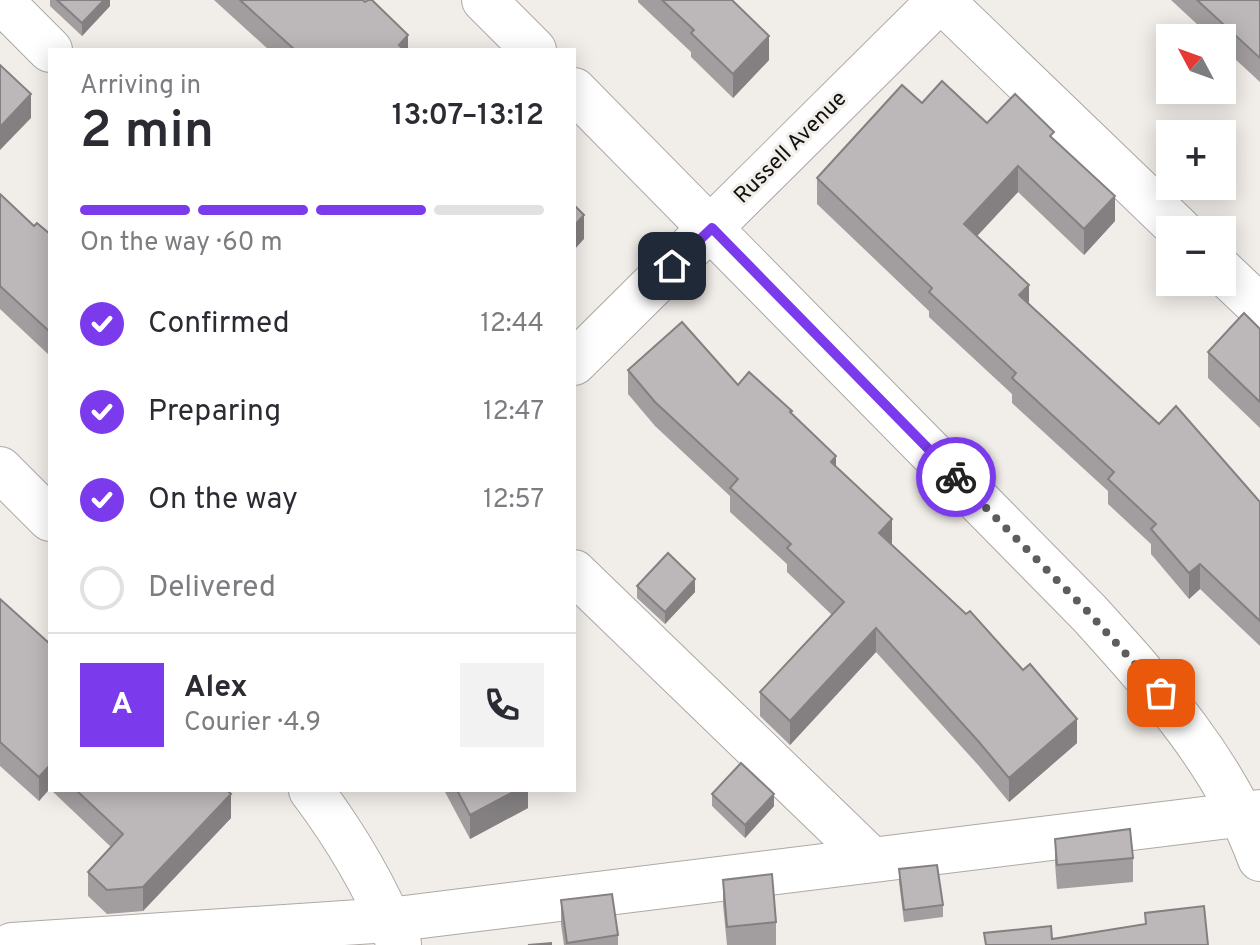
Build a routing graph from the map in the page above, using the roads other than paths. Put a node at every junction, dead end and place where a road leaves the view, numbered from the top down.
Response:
1 (0, 0) edge
2 (484, 0) edge
3 (940, 0) edge
4 (48, 48) edge
5 (532, 48) edge
6 (576, 92) edge
7 (1165, 216) edge
8 (712, 228) junction
9 (1236, 284) edge
10 (1260, 307) edge
11 (576, 361) edge
12 (0, 469) edge
13 (48, 517) edge
14 (576, 574) edge
15 (313, 792) edge
16 (1250, 813) edge
17 (871, 859) junction
18 (1260, 859) edge
19 (394, 932) edge
20 (12, 945) edge

1 - 4 street
2 - 5 street
3 - 7 street
3 - 8 street, Russell Avenue
6 - 8 street
8 - 11 street, Russell Avenue
8 - 16 street
9 - 10 street
12 - 13 street
14 - 17 street
15 - 19 street
16 - 17 street
16 - 18 street
17 - 19 street
19 - 20 street

